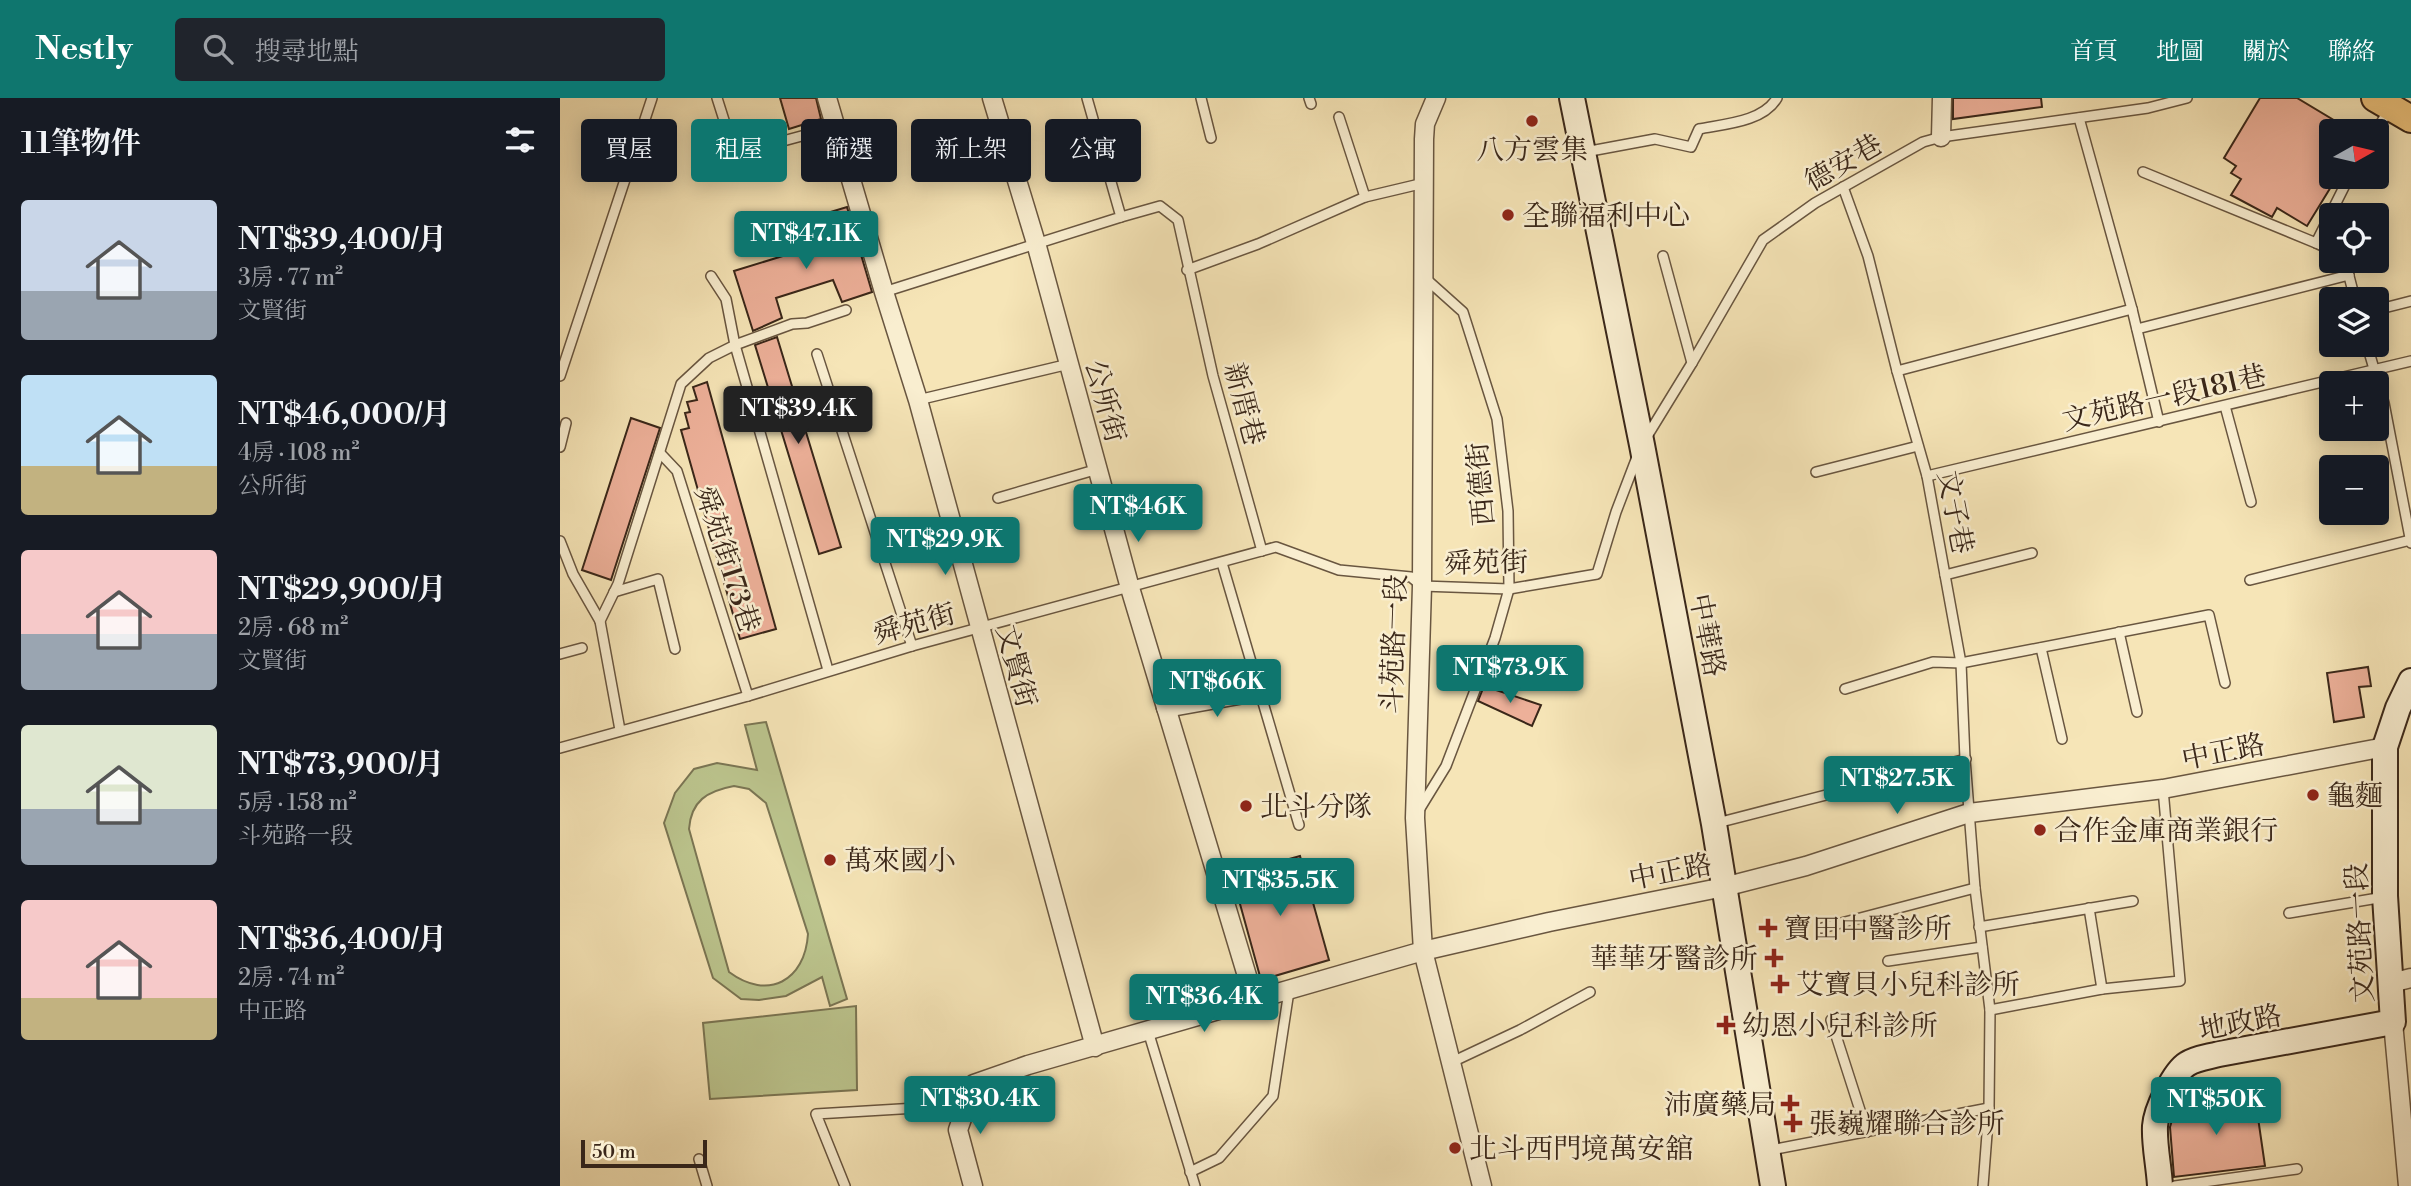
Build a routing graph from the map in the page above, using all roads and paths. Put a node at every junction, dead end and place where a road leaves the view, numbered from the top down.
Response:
1 (652, 98) edge
2 (717, 98) edge
3 (827, 98) edge
4 (992, 98) edge
5 (1087, 98) edge
6 (1201, 98) edge
7 (1436, 98) edge
8 (1572, 98) edge
9 (1777, 98) edge
10 (1942, 98) edge
11 (2187, 98) edge
12 (1339, 117) dead end
13 (2079, 118) junction
14 (833, 119) edge
15 (801, 136) edge
16 (1941, 137) junction
17 (1212, 138) dead end
18 (1584, 152) junction
19 (2143, 172) dead end
20 (851, 182) edge
21 (1424, 183) junction
22 (1843, 187) junction
23 (2343, 189) edge
24 (1365, 197) junction
25 (1121, 217) junction
26 (1036, 243) junction
27 (2316, 243) junction
28 (2319, 244) edge
29 (1663, 256) dead end
30 (1187, 270) junction
31 (2349, 275) joint
32 (711, 276) dead end
33 (1423, 277) junction
34 (2352, 287) edge
35 (884, 292) junction
36 (2411, 301) edge
37 (2389, 307) edge
38 (2132, 309) junction
39 (846, 310) dead end
40 (2137, 329) junction
41 (735, 345) junction
42 (817, 354) dead end
43 (2411, 362) edge
44 (1692, 363) junction
45 (1069, 364) junction
46 (1897, 371) junction
47 (2378, 371) edge
48 (560, 376) edge
49 (2319, 385) edge
50 (918, 400) junction
51 (2225, 406) junction
52 (2159, 422) junction
53 (566, 423) dead end
54 (2389, 429) edge
55 (1642, 445) junction
56 (1918, 446) junction
57 (560, 447) edge
58 (660, 453) junction
59 (1098, 469) junction
60 (1816, 472) dead end
61 (1927, 476) junction
62 (999, 499) dead end
63 (2251, 502) dead end
64 (560, 541) edge
65 (2411, 542) edge
66 (1262, 551) junction
67 (2032, 552) dead end
68 (1222, 564) junction
69 (1945, 575) junction
70 (2250, 580) dead end
71 (1422, 586) junction
72 (1130, 588) junction
73 (1508, 590) junction
74 (614, 592) junction
75 (600, 621) junction
76 (979, 629) junction
77 (2119, 632) junction
78 (912, 646) junction
79 (2042, 648) junction
80 (582, 649) dead end
81 (675, 649) dead end
82 (560, 654) edge
83 (1961, 663) junction
84 (828, 670) junction
85 (2411, 681) edge
86 (2225, 683) dead end
87 (1845, 689) dead end
88 (1261, 691) junction
89 (748, 696) junction
90 (1166, 708) junction
91 (2137, 712) dead end
92 (620, 730) junction
93 (2063, 739) dead end
94 (2385, 747) junction
95 (560, 748) edge
96 (1965, 759) junction
97 (2163, 789) junction
98 (1969, 813) junction
99 (1415, 818) junction
100 (1714, 824) junction
101 (1299, 825) dead end
102 (1724, 887) junction
103 (1975, 888) junction
104 (2385, 897) junction
105 (2133, 901) dead end
106 (2088, 908) junction
107 (2289, 913) dead end
108 (1979, 927) junction
109 (1822, 928) dead end
110 (1982, 947) junction
111 (1423, 951) junction
112 (1888, 961) dead end
113 (2401, 980) edge
114 (2102, 989) junction
115 (1289, 991) junction
116 (1590, 992) dead end
117 (1254, 999) junction
118 (1990, 1010) junction
119 (1831, 1020) dead end
120 (2393, 1022) junction
121 (1148, 1031) junction
122 (1095, 1046) junction
123 (1452, 1062) junction
124 (967, 1105) junction
125 (1989, 1108) junction
126 (1867, 1132) junction
127 (1768, 1151) junction
128 (699, 1160) dead end
129 (2297, 1169) dead end
130 (1190, 1172) junction
131 (707, 1186) edge
132 (845, 1186) edge
133 (973, 1186) edge
134 (1195, 1186) edge
135 (1482, 1186) edge
136 (1773, 1186) edge
137 (1983, 1186) edge
138 (2160, 1186) edge
139 (2175, 1186) edge
140 (2408, 1186) edge

1 - 48 lane
2 - 15 lane
3 - 14 street, 文賢街
4 - 26 street, 公所街
5 - 25 lane
6 - 17 lane
7 - 21 street, 斗苑路一段
8 - 18 main road, 中華路
9 - 18 lane
10 - 16 street
11 - 13 lane, 德安巷
12 - 24 lane
13 - 16 lane, 德安巷
13 - 38 lane
16 - 22 lane, 德安巷
18 - 55 main road, 中華路
19 - 27 lane
20 - 35 street, 文賢街
21 - 24 lane
21 - 33 street, 斗苑路一段
22 - 44 lane, 德安巷
22 - 46 lane, 文子巷
23 - 27 lane
24 - 30 lane
25 - 26 lane
25 - 30 lane, 新厝巷
26 - 35 lane
26 - 45 street, 公所街
27 - 28 lane
29 - 44 lane
30 - 66 lane, 新厝巷
31 - 34 lane
31 - 40 lane
32 - 41 lane
33 - 71 street, 斗苑路一段
33 - 73 lane, 西德街
35 - 50 street, 文賢街
36 - 37 lane
38 - 40 lane
38 - 46 lane
39 - 41 lane
40 - 52 lane
41 - 58 lane
41 - 84 lane
42 - 78 lane
43 - 47 lane, 文苑路一段181巷
44 - 55 lane, 德安巷
45 - 50 lane
45 - 59 street, 公所街
46 - 56 lane, 文子巷
49 - 51 lane, 文苑路一段181巷
50 - 76 street, 文賢街
51 - 52 lane, 文苑路一段181巷
51 - 63 lane
52 - 61 lane, 文苑路一段181巷
53 - 57 lane
54 - 65 lane
55 - 73 lane, 舜苑街
55 - 100 main road, 中華路
56 - 60 lane
56 - 61 lane, 文子巷
58 - 74 lane
58 - 89 lane, 舜苑街173巷
59 - 62 lane
59 - 72 street, 公所街
61 - 69 lane, 文子巷
64 - 75 lane
65 - 70 lane
66 - 68 lane, 舜苑街
66 - 71 lane, 舜苑街
67 - 69 lane
68 - 72 lane, 舜苑街
68 - 88 lane
69 - 83 lane, 文子巷
71 - 73 lane, 舜苑街
71 - 99 street, 斗苑路一段
72 - 76 lane, 舜苑街
72 - 90 street, 公所街
73 - 99 lane, 西德街
74 - 75 lane
74 - 81 lane
75 - 92 lane
76 - 78 lane, 舜苑街
76 - 122 street, 文賢街
77 - 79 lane
77 - 86 lane
77 - 91 lane
78 - 84 lane, 舜苑街
79 - 83 lane
79 - 93 lane
80 - 82 lane
83 - 87 lane
83 - 96 lane, 文子巷
84 - 89 lane, 舜苑街
85 - 94 main road, 文苑路一段
88 - 90 street
88 - 101 lane
89 - 92 lane, 舜苑街
90 - 117 street, 公所街
92 - 95 lane, 舜苑街
94 - 97 street, 中正路
94 - 104 main road, 文苑路一段
96 - 98 lane, 文子巷
96 - 100 lane
97 - 98 street, 中正路
97 - 114 lane
98 - 102 street, 中正路
98 - 103 lane, 文子巷
99 - 111 street, 斗苑路一段
100 - 102 main road, 中華路
102 - 111 street, 中正路
102 - 127 main road, 中華路
103 - 108 lane, 文子巷
103 - 109 lane
104 - 107 lane
104 - 113 main road, 文苑路一段
105 - 106 lane
106 - 108 lane
106 - 114 lane
108 - 110 lane, 文子巷
110 - 112 lane
110 - 118 lane, 文子巷
111 - 115 street, 中正路
111 - 123 street, 斗苑路一段
113 - 120 main road, 文苑路一段
114 - 118 lane
115 - 117 street, 中正路
115 - 130 lane
116 - 123 lane
117 - 121 street, 中正路
118 - 125 lane, 文子巷
119 - 126 lane
120 - 138 main road, 地政路
120 - 140 street, 文苑路一段
121 - 122 street, 中正路
121 - 130 lane
122 - 124 street, 中正路
123 - 135 street, 斗苑路一段
124 - 132 lane
124 - 133 street
125 - 126 lane
125 - 137 lane, 文子巷
126 - 127 lane
127 - 136 main road, 中華路
128 - 131 lane
129 - 139 lane
130 - 134 lane

